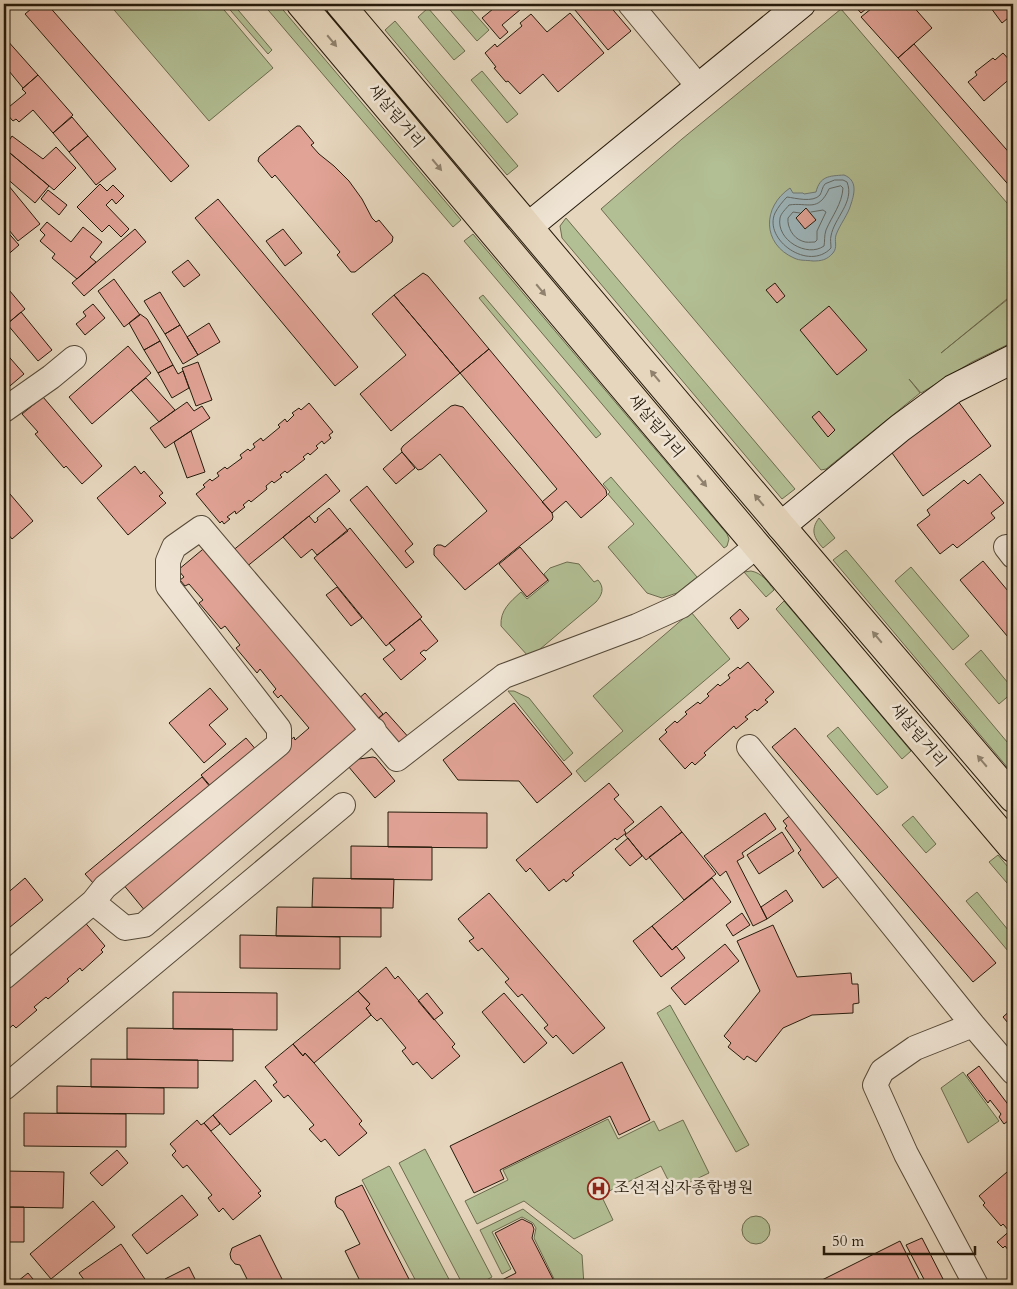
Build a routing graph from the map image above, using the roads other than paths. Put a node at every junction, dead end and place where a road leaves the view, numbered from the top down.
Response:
1 (301, 4) edge
2 (340, 4) edge
3 (630, 4) edge
4 (800, 4) edge
5 (699, 87) junction
6 (529, 226) junction
7 (74, 358) dead end
8 (1013, 359) edge
9 (4, 410) edge
10 (781, 526) junction
11 (757, 546) junction
12 (374, 730) junction
13 (749, 747) dead end
14 (1013, 798) edge
15 (343, 805) dead end
16 (1013, 848) edge
17 (93, 902) junction
18 (4, 977) edge
19 (973, 1025) junction
20 (1013, 1072) edge
21 (4, 1088) edge
22 (976, 1285) edge

1 -> 11 main road, 새살림거리
2 - 6 main road, 새살림거리
3 - 5 street
4 - 5 street
5 - 6 street
10 -> 6 main road, 새살림거리
7 - 9 street
8 - 10 street
14 -> 10 main road, 새살림거리
11 - 12 street
11 - 16 main road, 새살림거리
12 - 17 street
12 - 17 street
13 - 19 street
15 - 21 street
17 - 18 street
19 - 20 street
19 - 22 street

